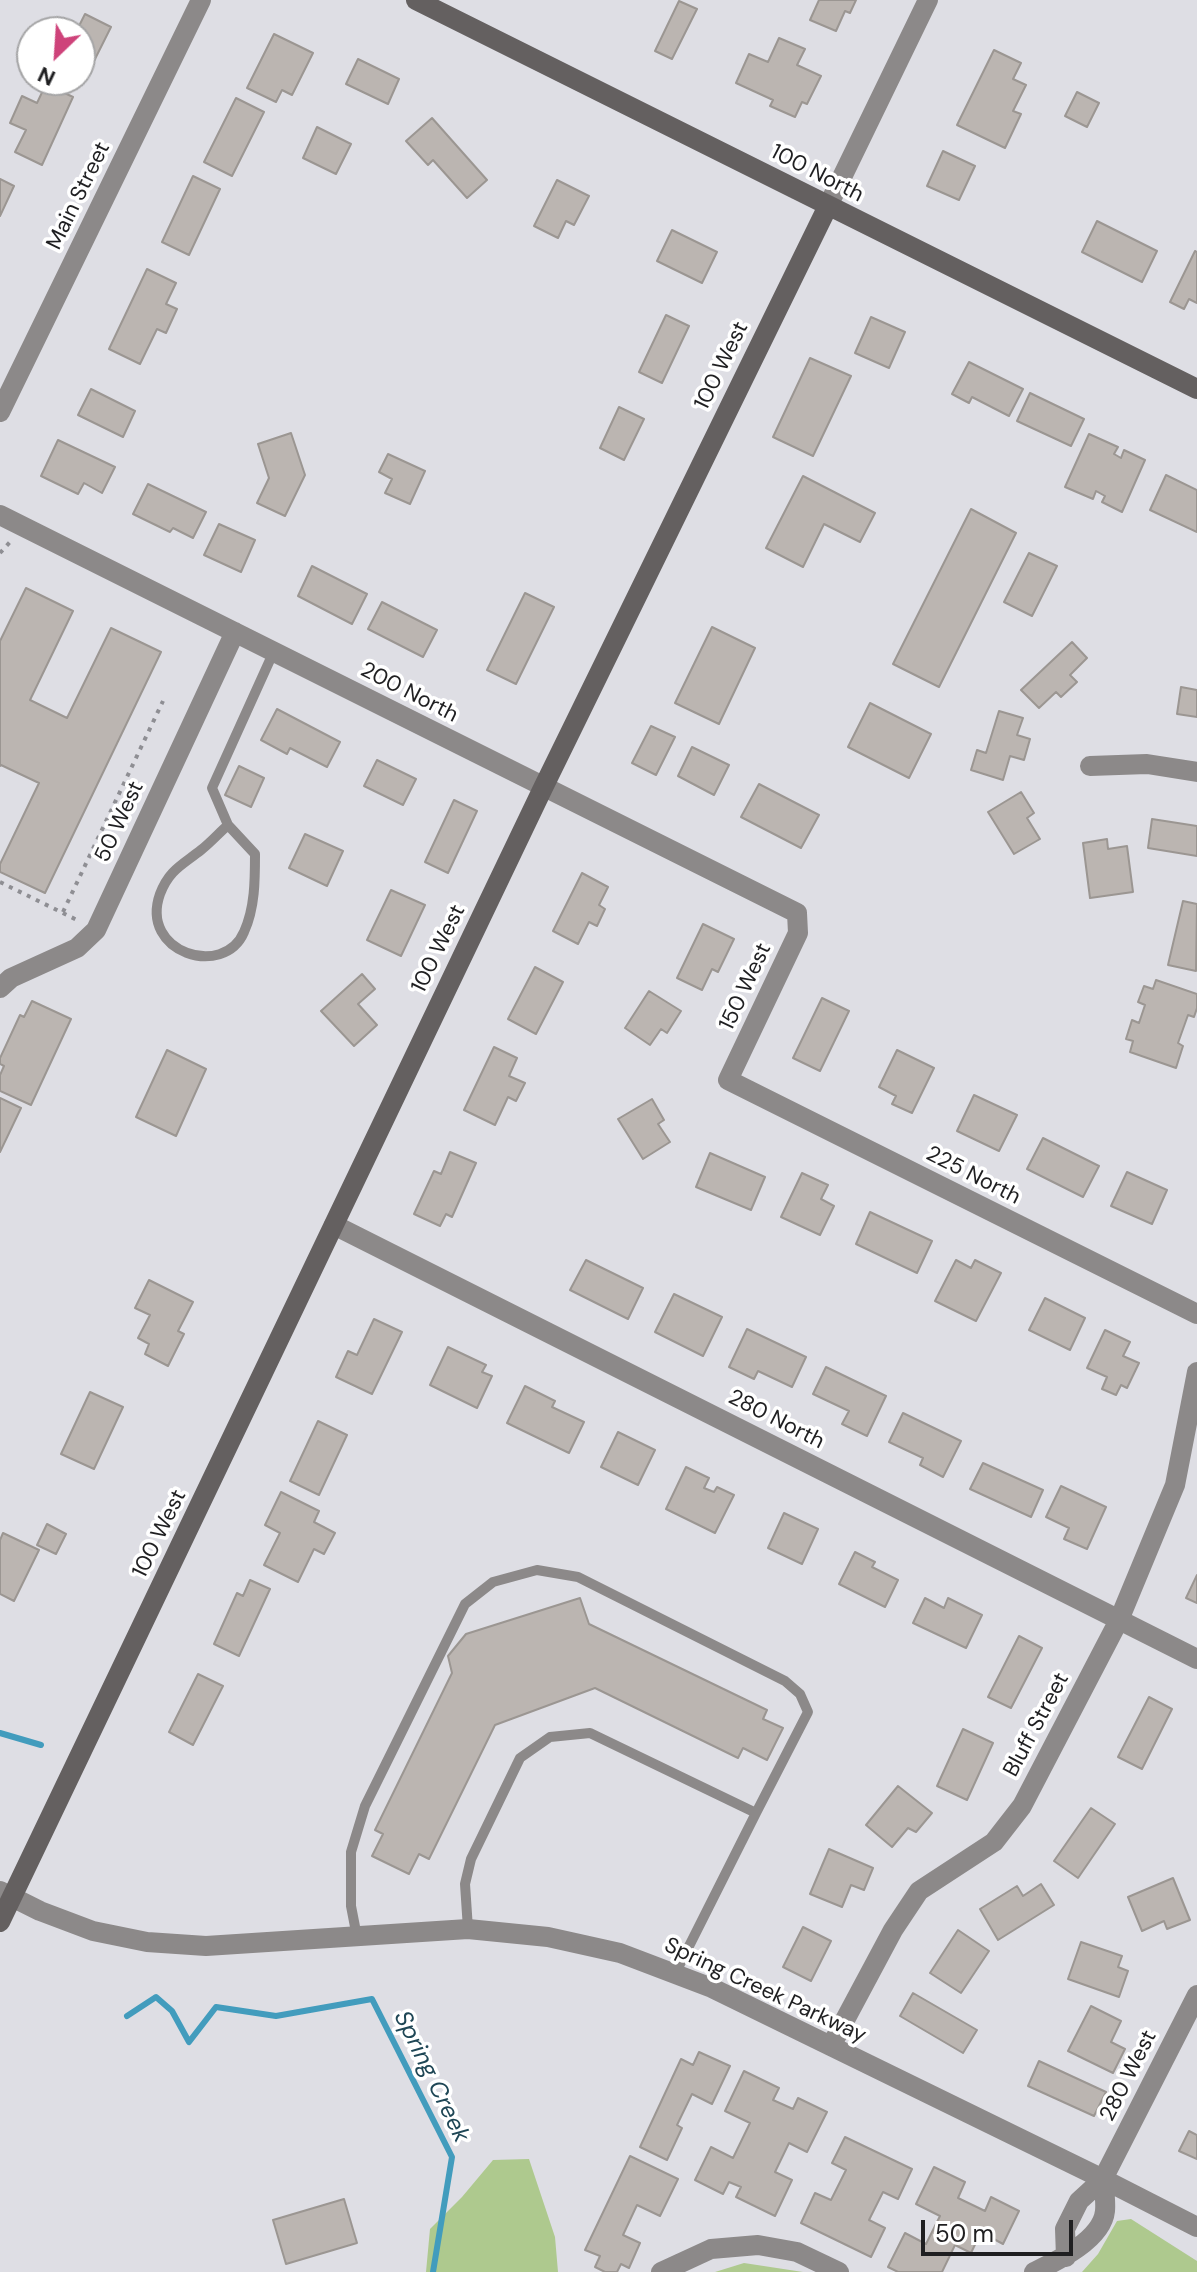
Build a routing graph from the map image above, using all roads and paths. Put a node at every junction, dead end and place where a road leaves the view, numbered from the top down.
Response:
1 (201, 0) edge
2 (416, 0) edge
3 (928, 0) edge
4 (828, 206) junction
5 (1197, 389) edge
6 (0, 412) edge
7 (0, 515) edge
8 (10, 542) dead end
9 (0, 553) edge
10 (235, 632) junction
11 (274, 651) junction
12 (163, 701) dead end
13 (1090, 766) dead end
14 (1197, 772) edge
15 (543, 788) junction
16 (228, 825) junction
17 (0, 882) edge
18 (63, 912) junction
19 (797, 913) joint
20 (79, 921) dead end
21 (0, 988) edge
22 (728, 1080) joint
23 (334, 1225) junction
24 (1197, 1314) edge
25 (1197, 1372) edge
26 (1119, 1620) junction
27 (1197, 1659) edge
28 (756, 1813) junction
29 (6, 1894) edge
30 (0, 1922) edge
31 (468, 1929) junction
32 (357, 1937) junction
33 (675, 1974) junction
34 (1197, 1995) edge
35 (831, 2046) junction
36 (1103, 2179) junction
37 (1197, 2227) edge
38 (1066, 2257) junction
39 (661, 2272) edge
40 (839, 2272) edge
41 (1034, 2272) edge

1 - 6 street, Main Street
2 - 4 street, 100 North
3 - 4 street, 100 West
4 - 5 street, 100 North
4 - 15 street, 100 West
7 - 10 street, 200 North
8 - 9 path
10 - 11 street, 200 North
10 - 21 street, 50 West
11 - 15 street, 200 North
11 - 16 lane
12 - 18 path
13 - 14 street
15 - 19 street, 200 North
15 - 23 street, 100 West
16 - 16 lane
17 - 18 path
18 - 20 path
19 - 22 street, 150 West
22 - 24 street, 225 North
23 - 26 street, 280 North
23 - 29 street, 100 West
25 - 26 street, Bluff Street
26 - 27 street, 280 North
26 - 35 street, Bluff Street
28 - 31 lane
28 - 32 lane
28 - 33 lane
29 - 30 street, 100 West
29 - 32 street, Spring Creek Parkway
31 - 32 street, Spring Creek Parkway
31 - 33 street, Spring Creek Parkway
33 - 35 street, Spring Creek Parkway
34 - 36 street, 280 West
35 - 36 street, Spring Creek Parkway
36 - 37 street, Spring Creek Parkway
36 - 38 street
36 - 38 street
38 - 41 street
39 - 40 street

